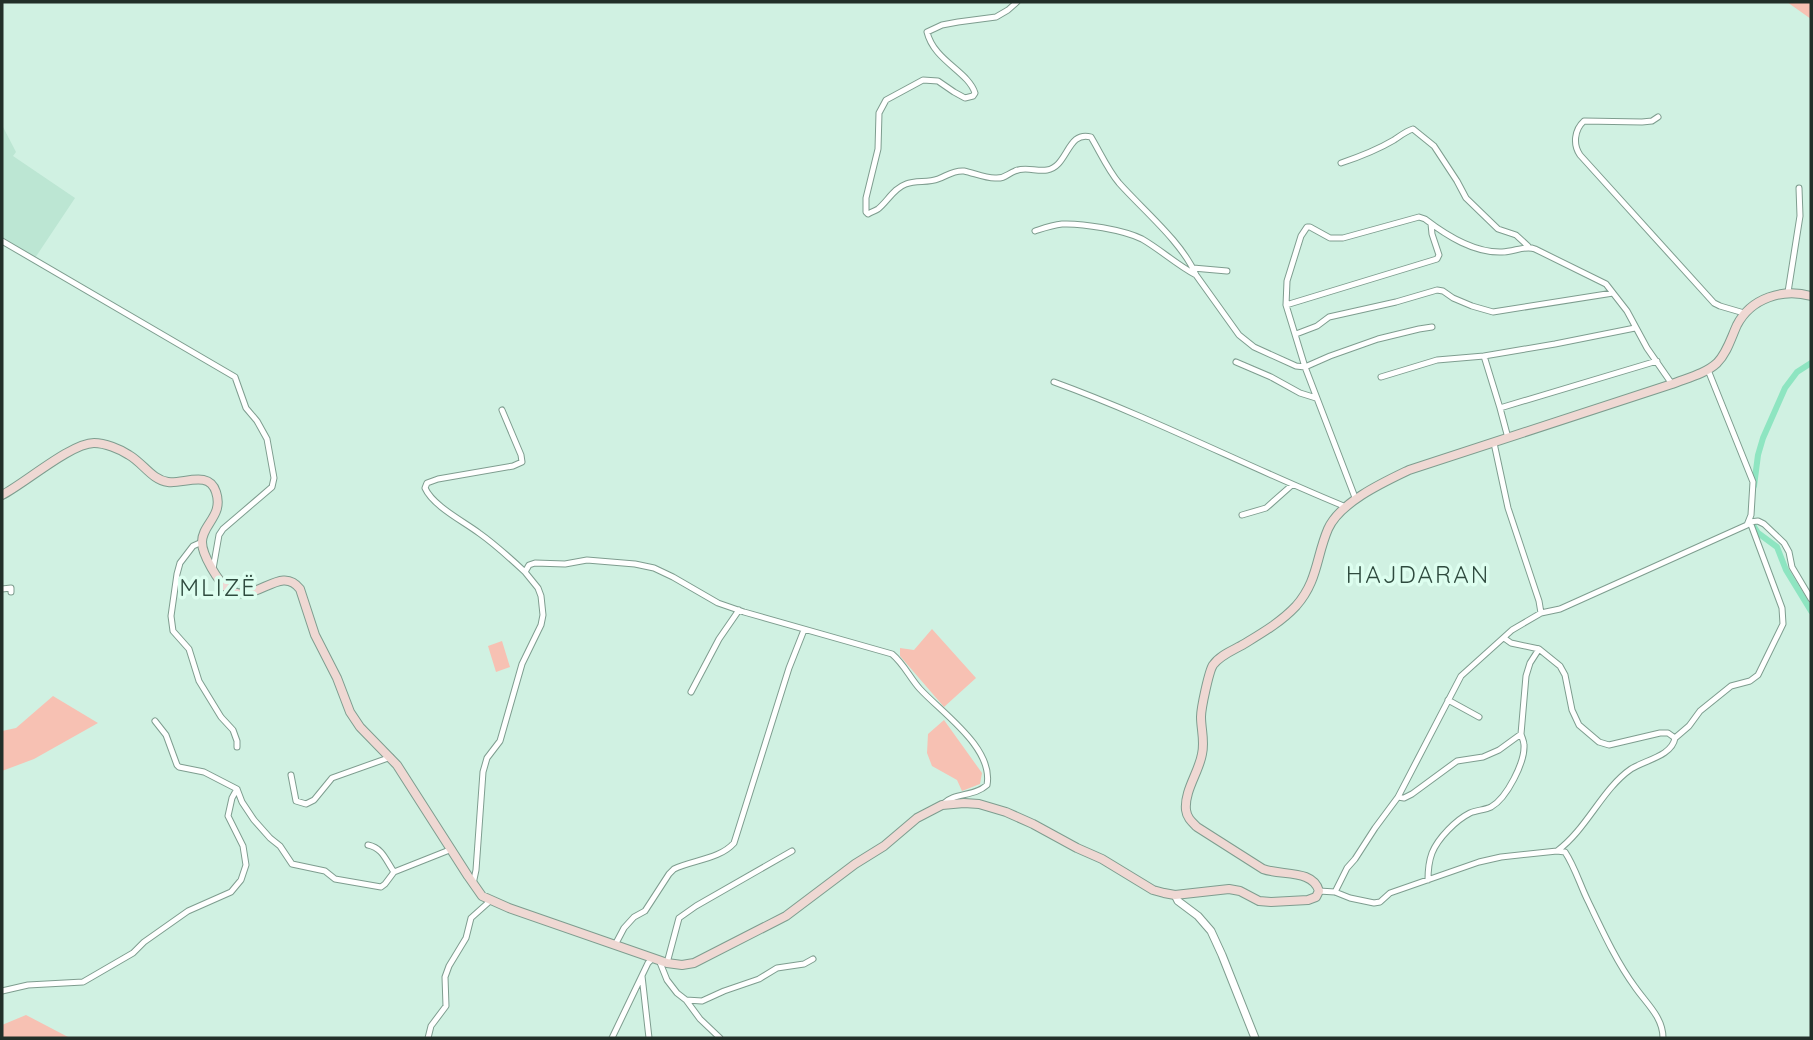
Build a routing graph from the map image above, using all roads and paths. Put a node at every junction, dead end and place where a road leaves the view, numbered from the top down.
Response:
1 (1017, 2) edge
2 (1658, 117) dead end
3 (1341, 163) dead end
4 (1799, 188) dead end
5 (1431, 224) junction
6 (1035, 231) dead end
7 (2, 241) edge
8 (1528, 246) junction
9 (1193, 268) junction
10 (1227, 271) dead end
11 (1196, 275) junction
12 (1787, 292) junction
13 (1613, 293) junction
14 (1811, 296) edge
15 (1286, 305) junction
16 (1744, 313) junction
17 (1432, 327) dead end
18 (1635, 328) junction
19 (1296, 334) junction
20 (1484, 356) junction
21 (1657, 361) junction
22 (1236, 362) dead end
23 (1305, 367) junction
24 (1708, 370) junction
25 (1381, 377) dead end
26 (1054, 382) dead end
27 (1672, 384) junction
28 (1316, 398) junction
29 (1500, 408) junction
30 (502, 410) dead end
31 (1508, 438) junction
32 (1494, 443) junction
33 (1292, 485) junction
34 (2, 495) edge
35 (1356, 500) junction
36 (1346, 507) junction
37 (1242, 515) dead end
38 (1752, 522) junction
39 (202, 542) junction
40 (213, 569) junction
41 (526, 572) junction
42 (2, 589) edge
43 (11, 592) dead end
44 (1811, 599) edge
45 (739, 610) junction
46 (1541, 613) junction
47 (804, 630) junction
48 (1504, 638) junction
49 (1539, 649) junction
50 (691, 692) dead end
51 (1448, 700) junction
52 (1479, 717) dead end
53 (155, 721) dead end
54 (1521, 734) junction
55 (1675, 738) junction
56 (237, 747) dead end
57 (391, 757) junction
58 (291, 775) dead end
59 (237, 789) junction
60 (1398, 797) junction
61 (942, 805) junction
62 (368, 845) dead end
63 (452, 849) junction
64 (792, 851) dead end
65 (1557, 851) junction
66 (394, 872) junction
67 (1427, 880) junction
68 (473, 884) junction
69 (1319, 891) junction
70 (1335, 891) junction
71 (1175, 895) junction
72 (490, 901) junction
73 (615, 945) junction
74 (813, 958) dead end
75 (660, 960) junction
76 (642, 976) junction
77 (2, 991) edge
78 (686, 1000) junction
79 (428, 1038) edge
80 (612, 1038) edge
81 (649, 1038) edge
82 (720, 1038) edge
83 (1255, 1038) edge
84 (1663, 1038) edge

1 - 9 street
2 - 16 street
3 - 8 street
4 - 12 street
5 - 8 street
5 - 15 street
5 - 15 street
6 - 11 street
7 - 40 street
8 - 13 street
9 - 10 street
9 - 11 street
11 - 23 street
12 - 14 main road
12 - 16 main road
13 - 18 street
13 - 19 street
15 - 19 street
16 - 24 main road
17 - 23 street
18 - 20 street
18 - 21 street
19 - 23 street
20 - 25 street
20 - 29 street
21 - 27 street
21 - 29 street
22 - 28 street
23 - 28 street
24 - 27 main road
24 - 38 street
26 - 33 street
27 - 31 main road
28 - 35 street
29 - 31 street
30 - 41 street
31 - 32 main road
32 - 35 main road
32 - 46 street
33 - 36 street
33 - 37 street
34 - 39 main road
35 - 36 main road
36 - 69 main road
38 - 44 street
38 - 46 street
38 - 55 street
39 - 40 main road
39 - 56 street
40 - 57 main road
41 - 45 street
41 - 68 street
42 - 43 street
45 - 47 street
45 - 50 street
46 - 48 street
47 - 61 street
47 - 73 street
48 - 49 street
48 - 51 street
49 - 54 street
49 - 55 street
51 - 52 street
51 - 60 street
53 - 59 street
54 - 60 street
54 - 67 street
55 - 65 street
57 - 58 street
57 - 63 main road
59 - 66 street
59 - 77 street
60 - 70 street
61 - 71 main road
61 - 75 main road
62 - 66 street
63 - 66 street
63 - 68 main road
64 - 75 street
65 - 67 street
65 - 84 street
67 - 70 street
68 - 72 main road
69 - 70 street
69 - 71 main road
71 - 83 street
72 - 73 main road
72 - 79 street
73 - 75 main road
74 - 78 street
75 - 76 street
75 - 78 street
76 - 80 street
76 - 81 street
78 - 82 street

